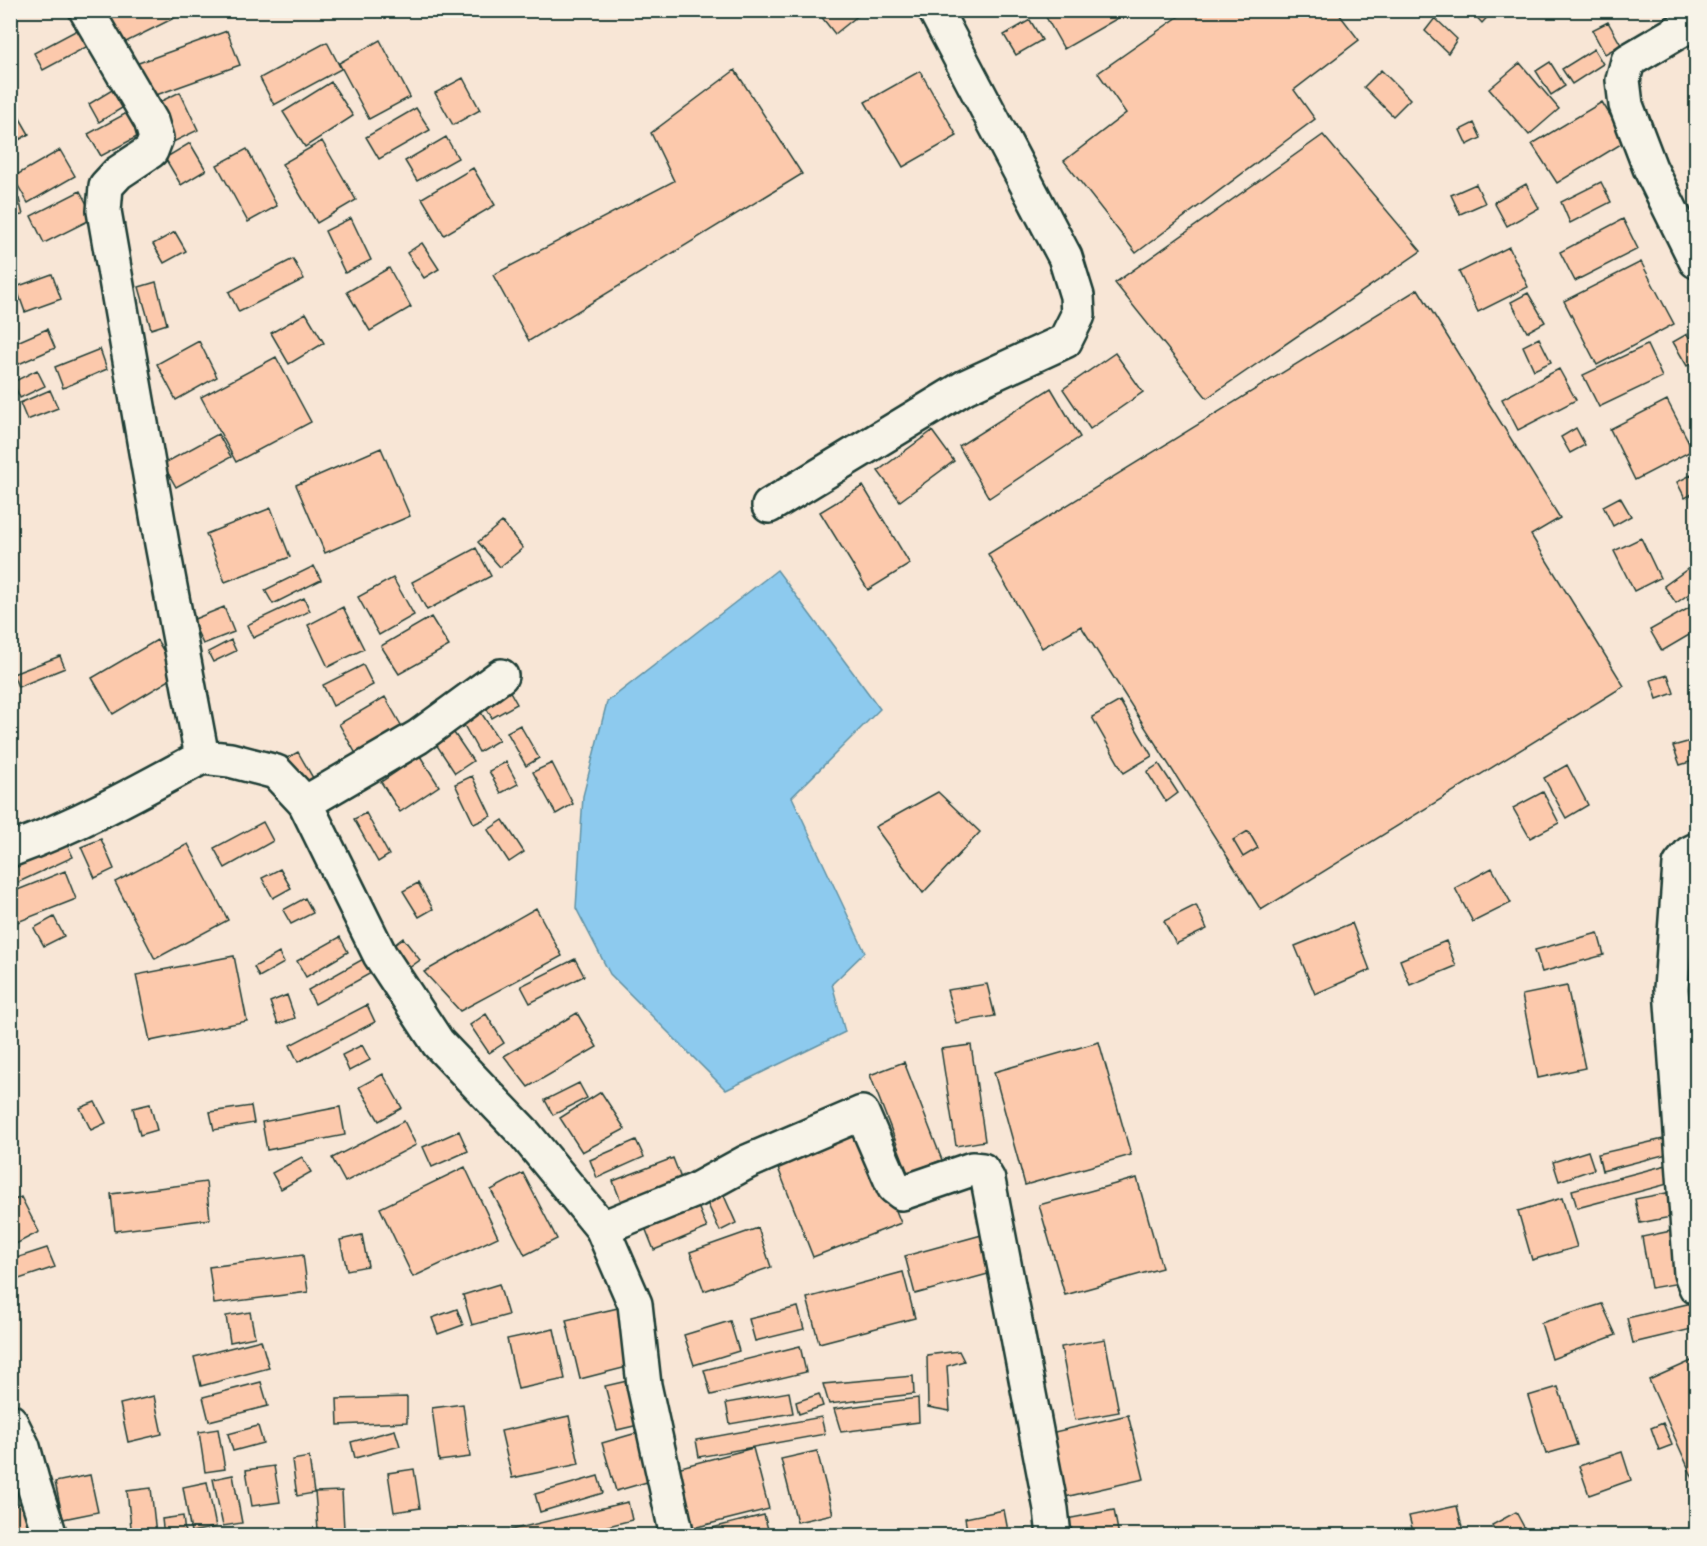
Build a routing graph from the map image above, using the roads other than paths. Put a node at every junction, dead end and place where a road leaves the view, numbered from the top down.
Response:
1 (86, 10) edge
2 (935, 10) edge
3 (1696, 21) edge
4 (1696, 261) edge
5 (769, 506) dead end
6 (501, 676) dead end
7 (202, 757) junction
8 (305, 803) junction
9 (10, 850) edge
10 (1696, 850) edge
11 (602, 1228) junction
12 (1696, 1287) edge
13 (10, 1421) edge
14 (50, 1536) edge
15 (677, 1536) edge
16 (1054, 1536) edge

1 - 7 street
2 - 5 street
3 - 4 street
6 - 8 street
7 - 8 street
7 - 9 street
8 - 11 street
10 - 12 street
11 - 15 street
11 - 16 street
13 - 14 street

